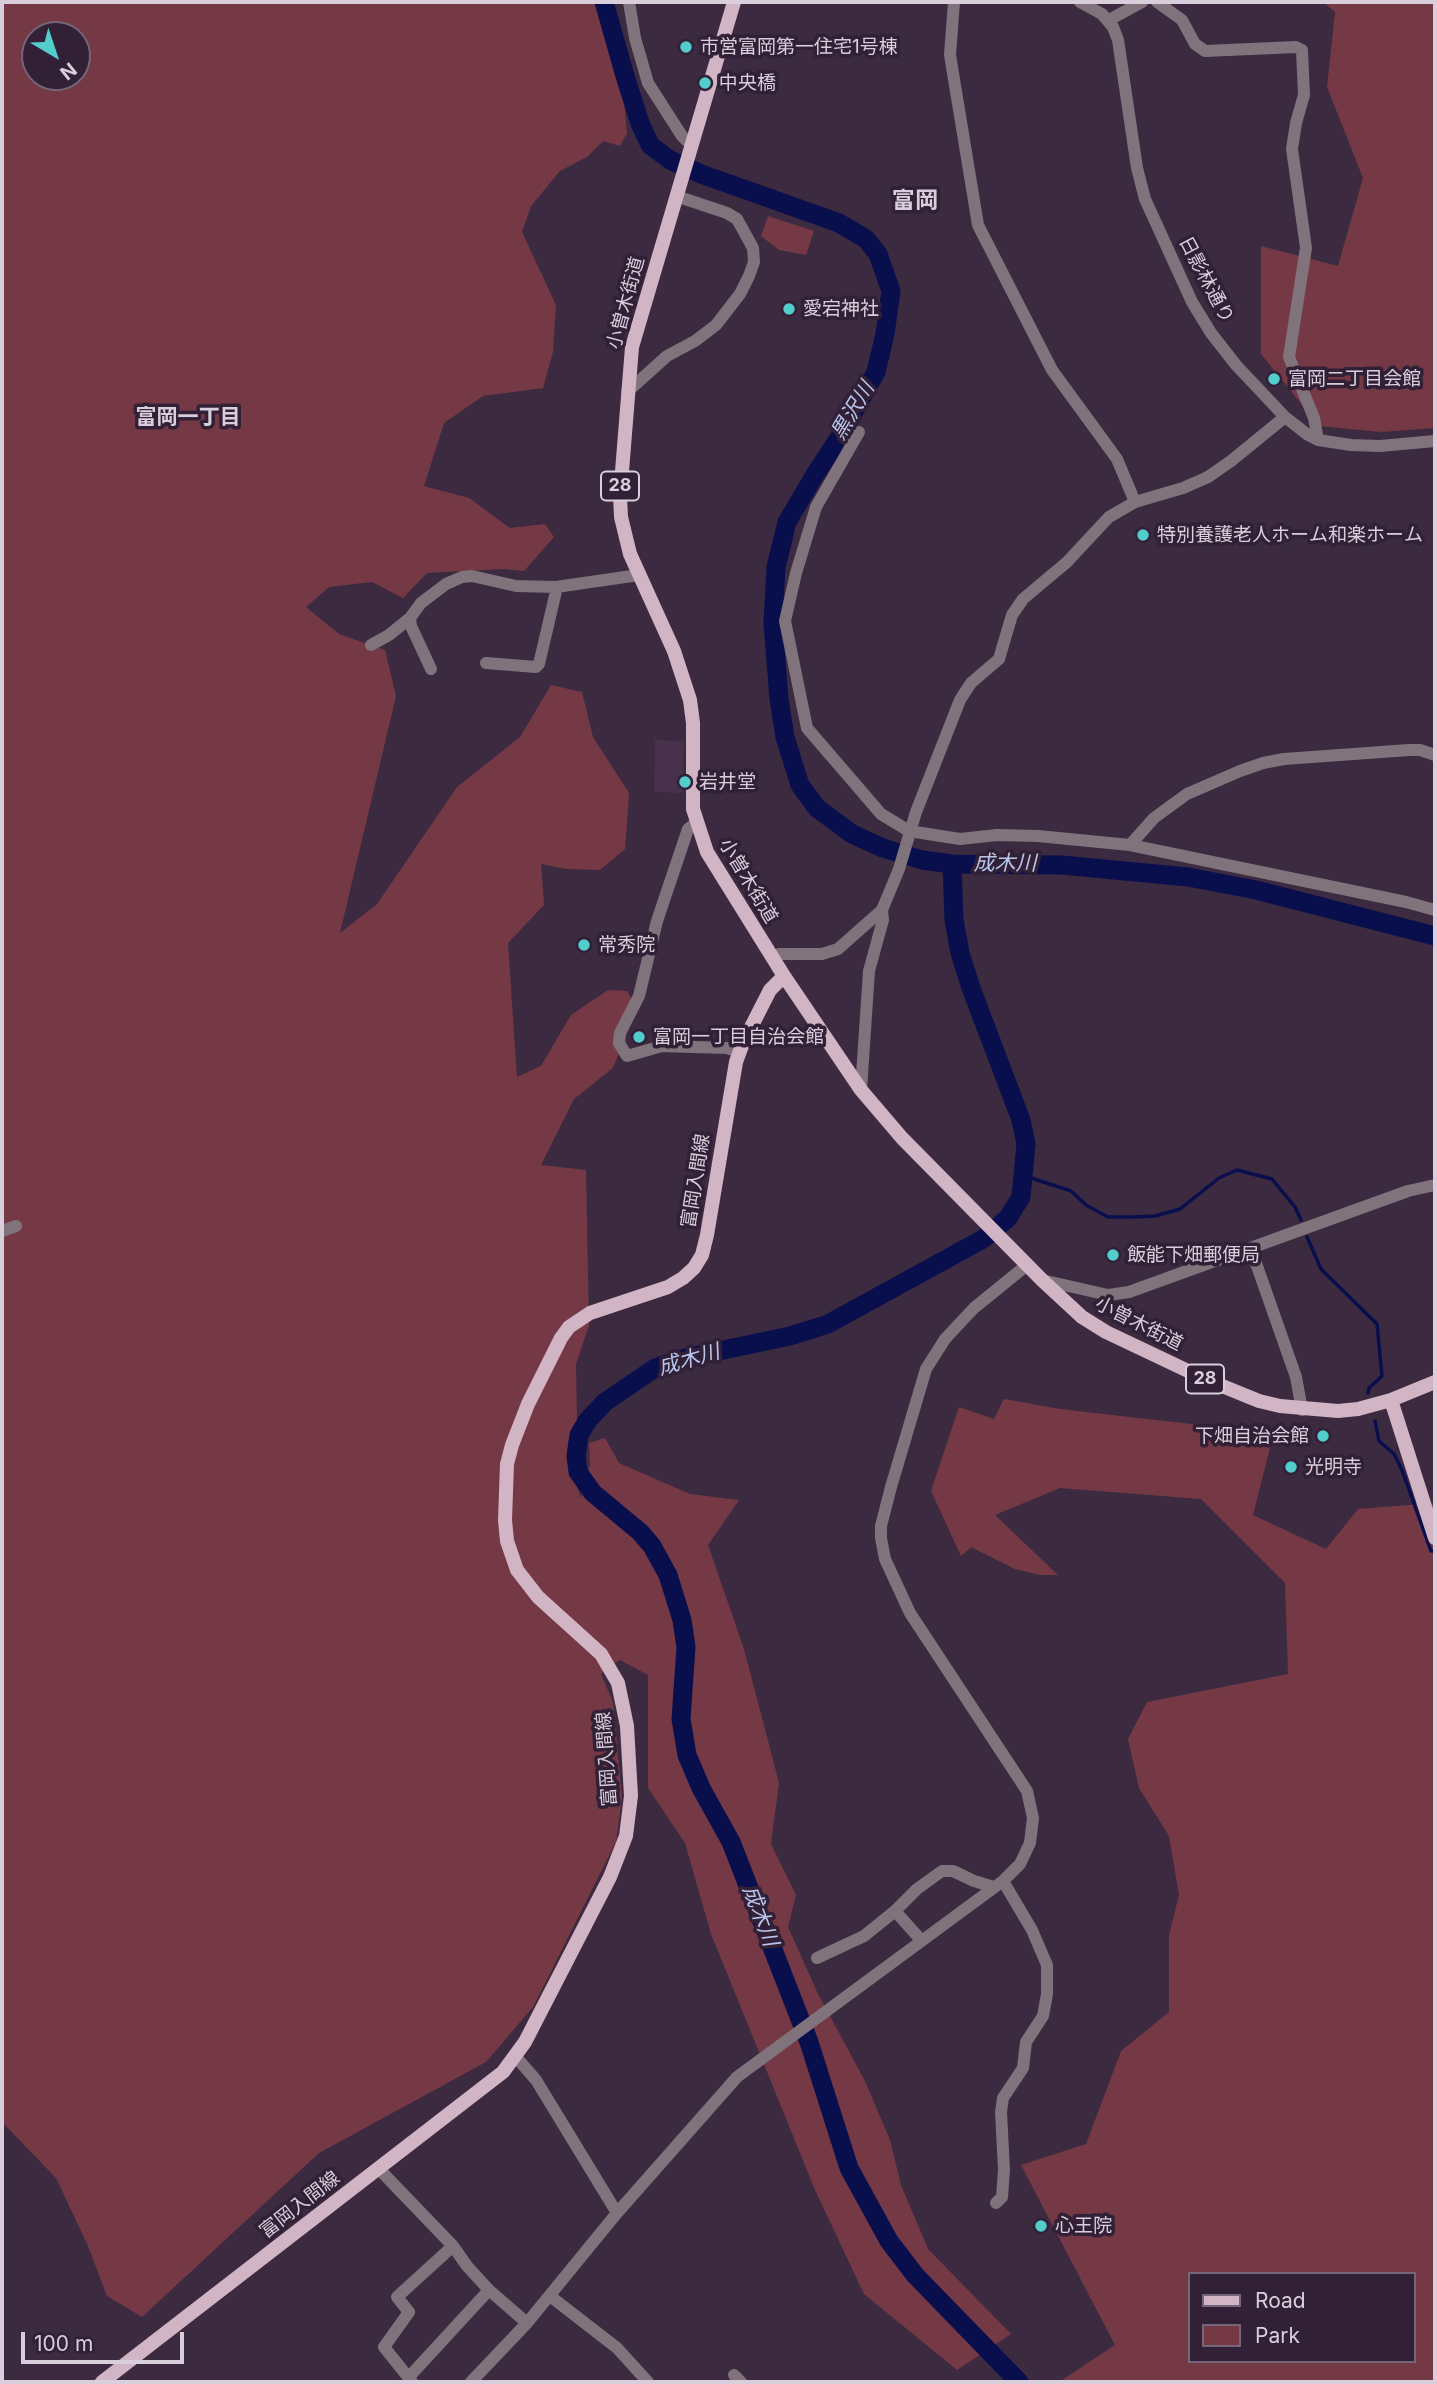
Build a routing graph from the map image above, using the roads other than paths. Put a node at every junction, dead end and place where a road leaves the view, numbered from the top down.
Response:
1 (629, 2) edge
2 (734, 2) edge
3 (954, 2) edge
4 (1080, 2) edge
5 (1142, 2) edge
6 (1157, 2) edge
7 (1109, 20) junction
8 (691, 147) junction
9 (678, 190) junction
10 (627, 392) junction
11 (1285, 417) junction
12 (859, 432) dead end
13 (1318, 440) junction
14 (1435, 441) edge
15 (1135, 502) junction
16 (639, 575) junction
17 (556, 587) junction
18 (410, 618) junction
19 (370, 645) dead end
20 (486, 663) dead end
21 (431, 669) dead end
22 (1435, 755) edge
23 (696, 823) junction
24 (909, 831) junction
25 (1130, 845) junction
26 (882, 910) junction
27 (1435, 911) edge
28 (773, 958) junction
29 (784, 976) junction
30 (739, 1052) junction
31 (861, 1090) junction
32 (1435, 1185) edge
33 (16, 1226) dead end
34 (2, 1231) edge
35 (1251, 1249) junction
36 (1023, 1261) junction
37 (1042, 1280) junction
38 (1435, 1382) edge
39 (1391, 1400) junction
40 (1302, 1410) junction
41 (1435, 1538) edge
42 (999, 1884) junction
43 (895, 1911) junction
44 (921, 1941) junction
45 (817, 1958) dead end
46 (516, 2057) junction
47 (379, 2169) junction
48 (996, 2203) dead end
49 (617, 2213) junction
50 (453, 2245) junction
51 (489, 2290) junction
52 (550, 2296) junction
53 (527, 2323) junction
54 (411, 2380) edge
55 (102, 2382) edge
56 (471, 2382) edge
57 (648, 2382) edge

1 - 8 street
2 - 8 main road, 小曽木街道 / 28
3 - 15 street
4 - 7 street
5 - 7 street
6 - 13 street
7 - 11 street, 日影林通り
8 - 9 main road, 小曽木街道 / 28
9 - 10 main road, 小曽木街道 / 28
9 - 10 street
10 - 16 main road, 小曽木街道 / 28
11 - 13 street, 日影林通り
11 - 15 street
12 - 24 street
13 - 14 street, 日影林通り
15 - 24 street
16 - 17 street
16 - 23 main road, 小曽木街道 / 28
17 - 18 street
17 - 20 street
18 - 19 street
18 - 21 street
22 - 25 street
23 - 28 main road, 小曽木街道 / 28
23 - 30 street
24 - 25 street
24 - 26 street
25 - 27 street
26 - 28 street
26 - 31 street
28 - 29 main road, 小曽木街道 / 28
29 - 30 main road, 富岡入間線
29 - 31 main road, 小曽木街道 / 28
30 - 46 main road, 富岡入間線
31 - 36 main road, 小曽木街道 / 28
32 - 35 street
33 - 34 street
35 - 37 street
35 - 40 street
36 - 37 main road, 小曽木街道 / 28
36 - 42 street
37 - 40 main road, 小曽木街道 / 28
38 - 39 main road, 小曽木街道
39 - 40 main road, 小曽木街道 / 28
39 - 41 main road
42 - 43 street
42 - 44 street
42 - 48 street
43 - 44 street
43 - 45 street
44 - 49 street
46 - 47 main road, 富岡入間線
46 - 49 street
47 - 50 street
47 - 55 main road, 富岡入間線
49 - 52 street
50 - 51 street
50 - 54 street
51 - 53 street
51 - 54 street
52 - 53 street
52 - 57 street
53 - 56 street

